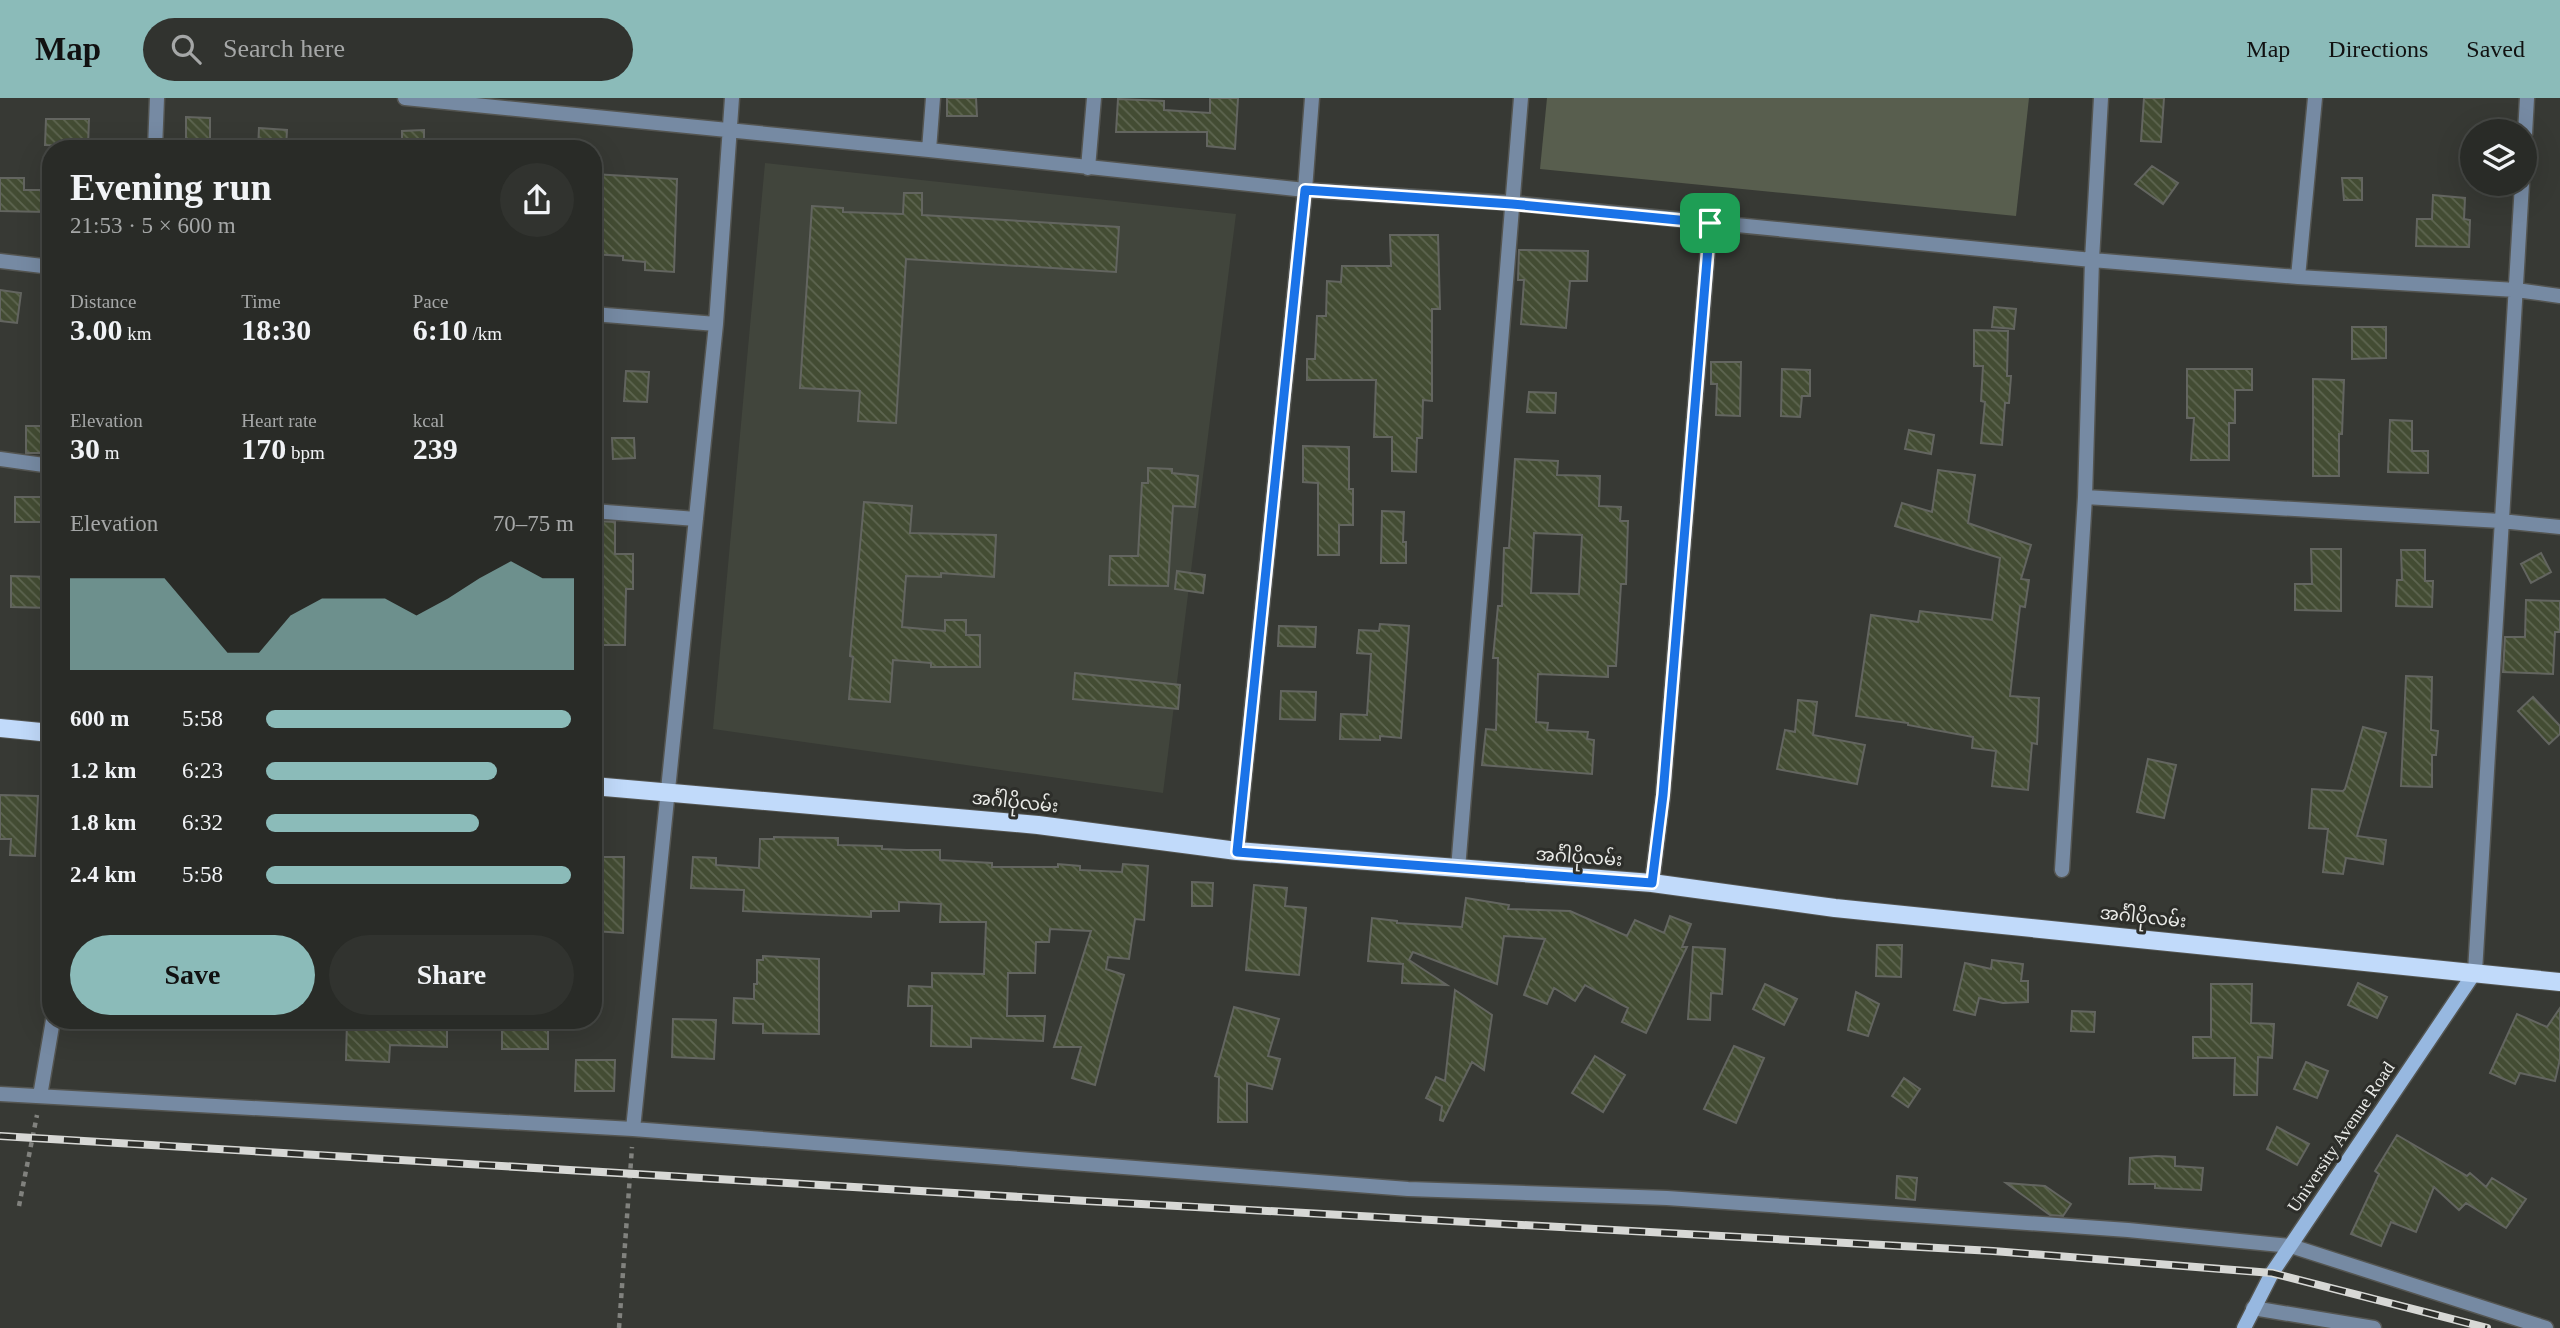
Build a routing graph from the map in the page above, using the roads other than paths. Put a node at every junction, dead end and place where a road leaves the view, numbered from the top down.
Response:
1 (157, 98) edge
2 (405, 98) edge
3 (732, 98) edge
4 (933, 98) edge
5 (1094, 98) edge
6 (1312, 98) edge
7 (1521, 98) edge
8 (2101, 98) edge
9 (2315, 98) edge
10 (2527, 98) edge
11 (515, 103) edge
12 (2526, 119) edge
13 (730, 131) junction
14 (155, 140) edge
15 (929, 149) junction
16 (1088, 168) junction
17 (1305, 190) junction
18 (2521, 196) edge
19 (1512, 204) junction
20 (1710, 223) junction
21 (0, 261) edge
22 (2092, 261) junction
23 (42, 266) edge
24 (2298, 277) junction
25 (2516, 290) junction
26 (2560, 296) edge
27 (602, 315) edge
28 (716, 324) junction
29 (0, 459) edge
30 (42, 465) edge
31 (2085, 497) junction
32 (602, 512) edge
33 (696, 519) junction
34 (2501, 521) junction
35 (2560, 527) edge
36 (0, 728) edge
37 (42, 732) edge
38 (602, 787) edge
39 (669, 793) junction
40 (1237, 852) junction
41 (1458, 869) junction
42 (2062, 870) dead end
43 (1652, 883) junction
44 (2475, 972) junction
45 (2560, 982) edge
46 (51, 1029) edge
47 (0, 1094) edge
48 (40, 1096) junction
49 (633, 1129) junction
50 (2291, 1246) junction
51 (2253, 1308) junction
52 (2244, 1328) edge
53 (2374, 1328) edge
54 (2546, 1328) edge

1 - 14 street
2 - 11 street
3 - 13 street
4 - 15 street
5 - 16 street
6 - 17 street
7 - 19 street
8 - 22 street
9 - 24 street
10 - 12 street
11 - 13 street
13 - 15 street
13 - 28 street
15 - 16 street
16 - 17 street
17 - 19 street
17 - 40 street
18 - 25 street
19 - 20 street
19 - 41 street
20 - 22 street
20 - 43 street
21 - 23 street
22 - 24 street
22 - 31 street
24 - 25 street
25 - 26 street
25 - 34 street
27 - 28 street
28 - 33 street
29 - 30 street
31 - 34 street
31 - 42 street
32 - 33 street
33 - 39 street
34 - 35 street
34 - 44 street
36 - 37 main road
38 - 39 main road, အင်္ဂါပိုလမ်း
39 - 40 main road, အင်္ဂါပိုလမ်း
39 - 49 street
40 - 41 main road, အင်္ဂါပိုလမ်း
41 - 43 main road, အင်္ဂါပိုလမ်း
43 - 44 main road, အင်္ဂါပိုလမ်း
44 - 45 main road, အင်္ဂါပိုလမ်း
44 - 50 main road, University Avenue Road
46 - 48 street
47 - 48 street
48 - 49 street
49 - 50 street
50 - 51 main road, University Avenue Road
50 - 54 street
51 - 52 main road, University Avenue Road
51 - 53 street

